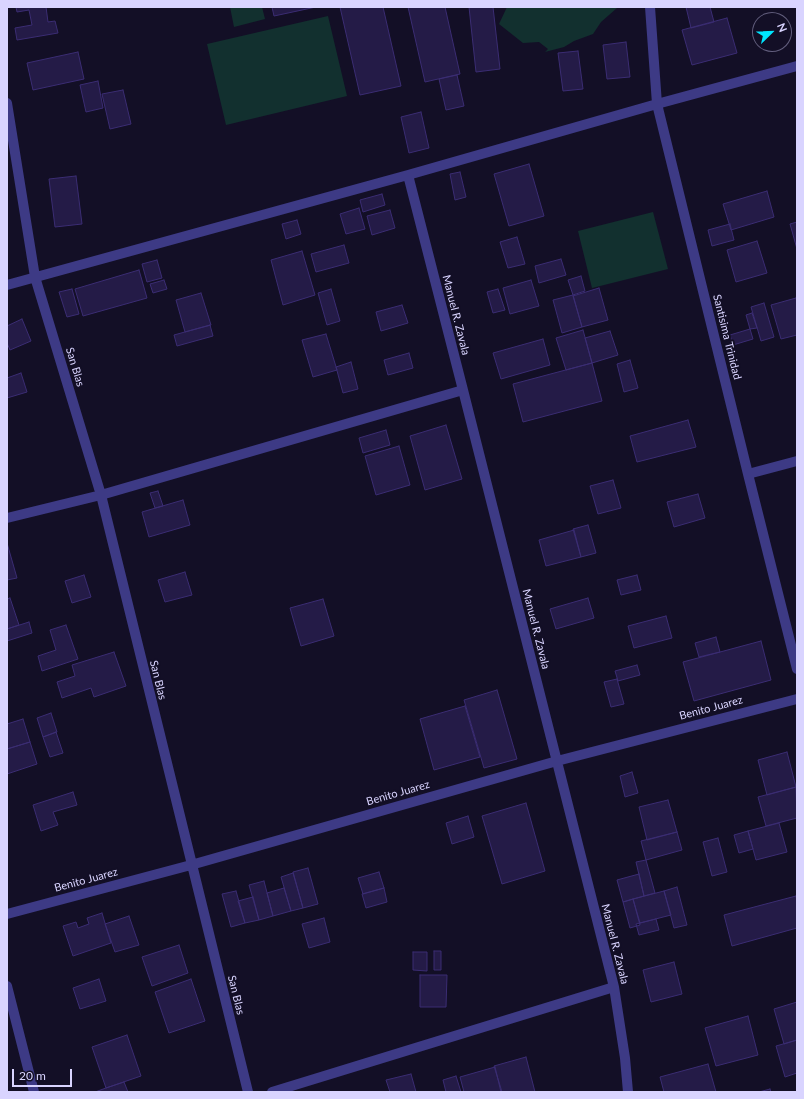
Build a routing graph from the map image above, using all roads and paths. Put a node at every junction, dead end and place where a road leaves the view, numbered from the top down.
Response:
1 (650, 7) edge
2 (797, 66) edge
3 (7, 103) edge
4 (657, 104) junction
5 (408, 175) junction
6 (35, 277) junction
7 (7, 285) edge
8 (463, 390) junction
9 (797, 461) edge
10 (748, 474) junction
11 (101, 495) junction
12 (7, 518) edge
13 (797, 669) edge
14 (797, 699) edge
15 (557, 761) junction
16 (191, 865) junction
17 (7, 914) edge
18 (7, 986) edge
19 (614, 987) junction
20 (34, 1092) edge
21 (248, 1092) edge
22 (272, 1092) edge
23 (628, 1092) edge

1 - 4 street, Santisima Trinidad
2 - 4 street
3 - 6 street, San Blas
4 - 5 street
4 - 10 street, Santisima Trinidad
5 - 6 street
5 - 8 street, Manuel R. Zavala
6 - 7 street
6 - 11 street, San Blas
8 - 11 street
8 - 15 street, Manuel R. Zavala
9 - 10 street
10 - 13 street, Santisima Trinidad
11 - 12 street
11 - 16 street, San Blas
14 - 15 street, Benito Juarez
15 - 16 street, Benito Juarez
15 - 19 street, Manuel R. Zavala
16 - 17 street, Benito Juarez
16 - 21 street, San Blas
18 - 20 street
19 - 22 street
19 - 23 street, Manuel R. Zavala

